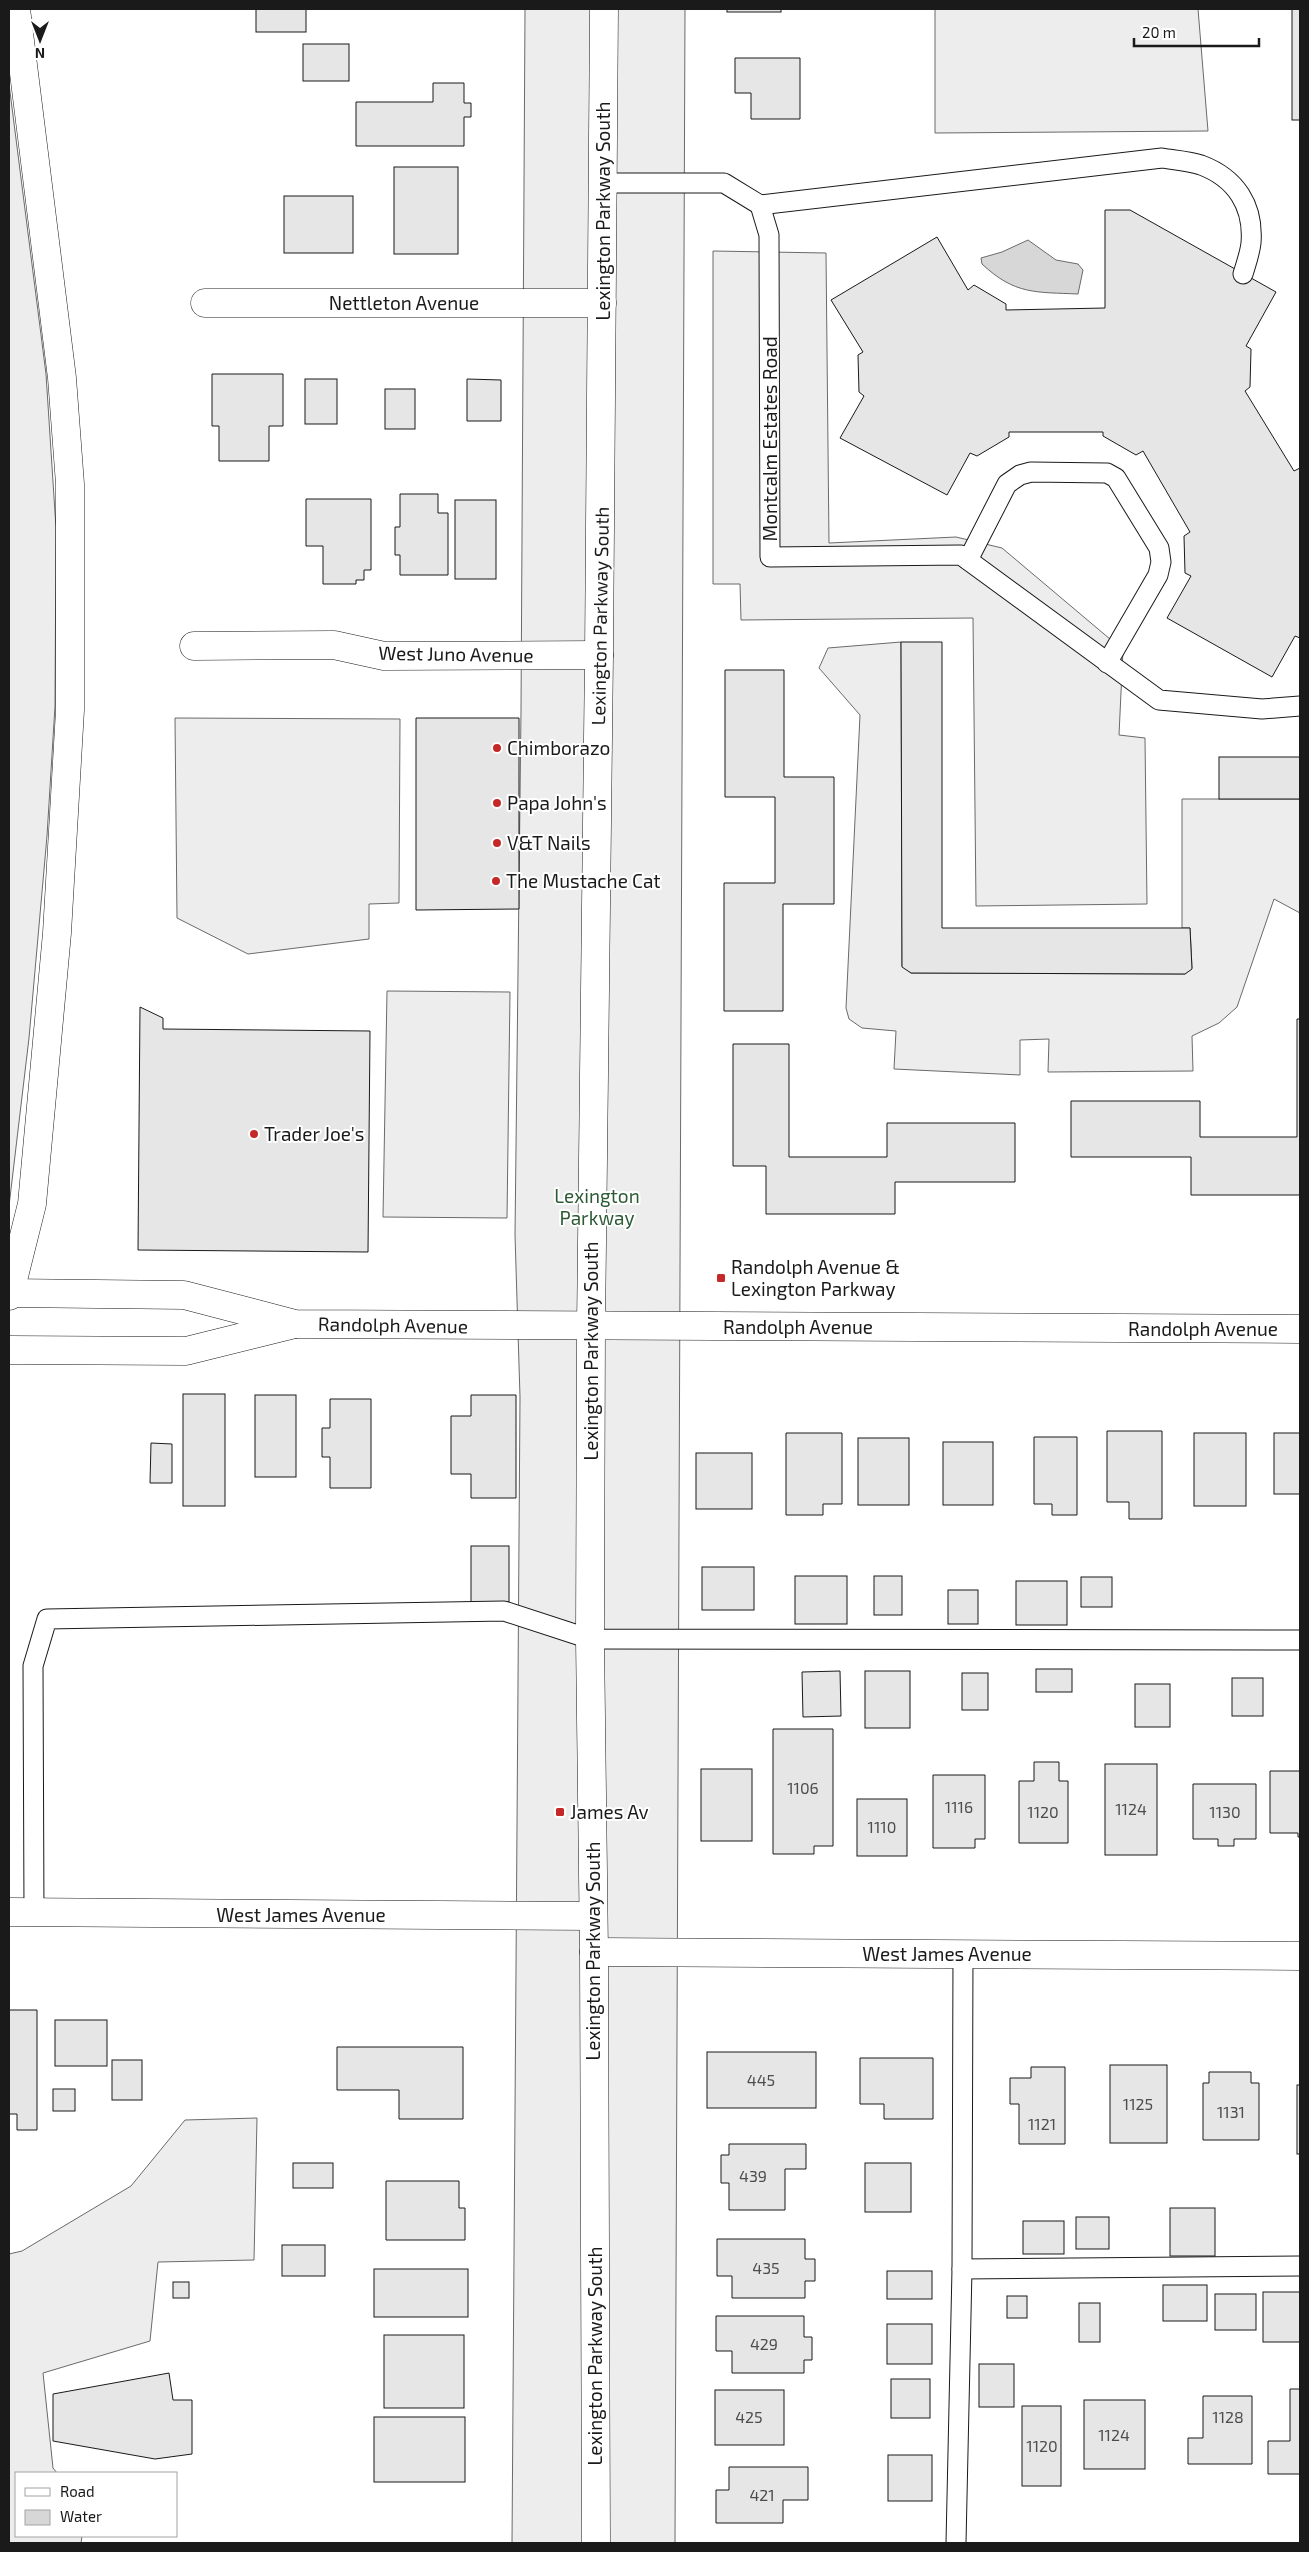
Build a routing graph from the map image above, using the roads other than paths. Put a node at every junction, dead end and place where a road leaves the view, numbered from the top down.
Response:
1 (16, 9) edge
2 (604, 9) edge
3 (603, 184) junction
4 (760, 205) junction
5 (1243, 274) dead end
6 (205, 304) dead end
7 (602, 304) junction
8 (968, 560) junction
9 (194, 646) dead end
10 (600, 655) junction
11 (1107, 664) junction
12 (1300, 706) edge
13 (9, 1294) edge
14 (295, 1324) junction
15 (591, 1327) junction
16 (1300, 1329) edge
17 (9, 1350) edge
18 (590, 1639) junction
19 (1300, 1640) edge
20 (21, 1913) edge
21 (593, 1916) junction
22 (594, 1952) junction
23 (963, 1954) junction
24 (1300, 1956) edge
25 (1300, 2266) edge
26 (962, 2269) junction
27 (596, 2543) edge
28 (956, 2543) edge

1 - 13 main road
2 - 3 main road, Lexington Parkway South
3 - 4 lane
3 - 7 main road, Lexington Parkway South
4 - 5 lane
4 - 8 lane, Montcalm Estates Road
6 - 7 main road, Nettleton Avenue
7 - 10 main road, Lexington Parkway South
8 - 11 lane, Montcalm Estates Road
8 - 11 lane
9 - 10 main road, West Juno Avenue
10 - 15 main road, Lexington Parkway South
11 - 12 lane, Montcalm Estates Road
13 - 14 main road, Randolph Avenue
14 - 15 main road, Randolph Avenue
14 - 17 main road, Randolph Avenue
15 - 16 main road, Randolph Avenue
15 - 18 main road, Lexington Parkway South
18 - 19 lane
18 - 20 lane
18 - 21 main road, Lexington Parkway South
20 - 21 main road, West James Avenue
21 - 22 main road, Lexington Parkway South
22 - 23 main road, West James Avenue
22 - 27 main road, Lexington Parkway South
23 - 24 main road, West James Avenue
23 - 26 lane
25 - 26 lane
26 - 28 lane

